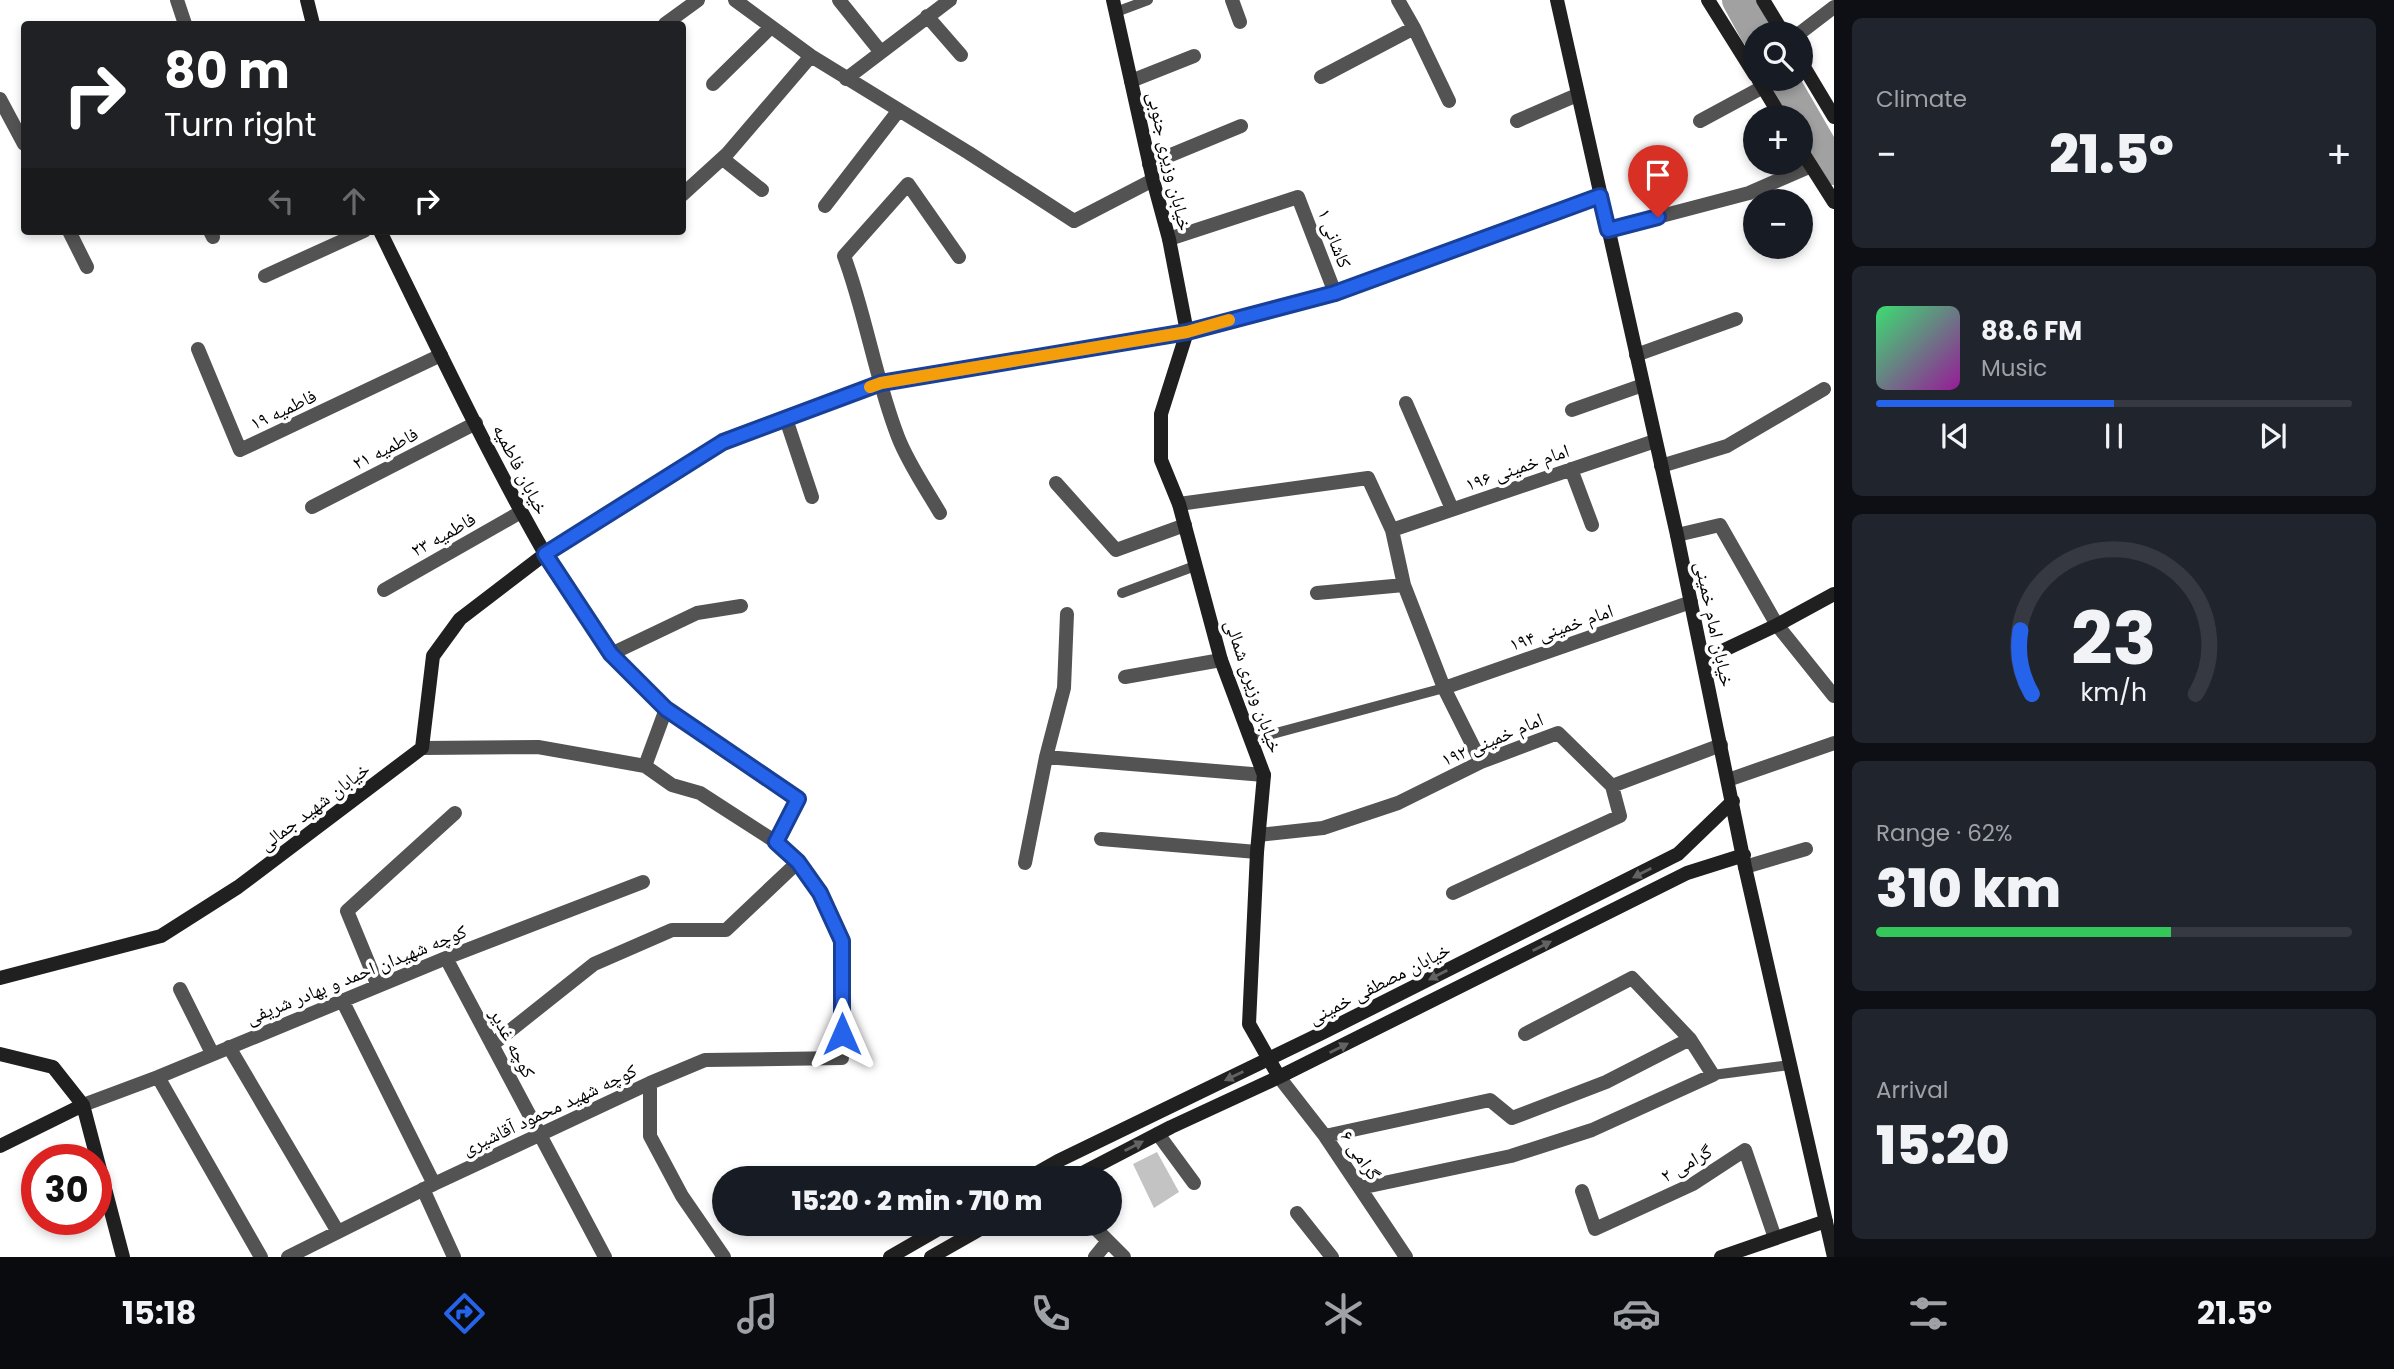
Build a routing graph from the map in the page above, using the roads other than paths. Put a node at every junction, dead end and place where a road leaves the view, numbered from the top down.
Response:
1 (177, 0) edge
2 (307, 0) edge
3 (698, 0) edge
4 (734, 0) edge
5 (839, 0) edge
6 (950, 0) edge
7 (1148, 0) edge
8 (1232, 0) edge
9 (1398, 0) edge
10 (1557, 0) edge
11 (1708, 0) edge
12 (1763, 0) edge
13 (1115, 6) edge
14 (1834, 8) edge
15 (928, 16) junction
16 (184, 21) edge
17 (312, 21) edge
18 (669, 21) edge
19 (1776, 21) edge
20 (1240, 22) dead end
21 (1813, 23) edge
22 (771, 27) junction
23 (1414, 28) junction
24 (880, 51) junction
25 (961, 55) dead end
26 (1743, 55) edge
27 (811, 56) junction
28 (1194, 56) dead end
29 (1321, 78) dead end
30 (846, 79) junction
31 (1131, 81) junction
32 (1813, 82) edge
33 (713, 84) dead end
34 (1743, 91) edge
35 (1577, 95) junction
36 (0, 99) edge
37 (1449, 101) dead end
38 (899, 110) junction
39 (1834, 117) edge
40 (1517, 121) dead end
41 (1700, 121) dead end
42 (1241, 126) dead end
43 (21, 138) edge
44 (723, 159) junction
45 (1149, 164) junction
46 (1813, 169) edge
47 (1790, 175) edge
48 (1153, 180) junction
49 (762, 190) dead end
50 (686, 191) edge
51 (1600, 196) junction
52 (1834, 202) edge
53 (825, 206) dead end
54 (1608, 230) junction
55 (71, 235) edge
56 (354, 235) edge
57 (382, 235) edge
58 (1169, 239) junction
59 (958, 257) dead end
60 (87, 267) dead end
61 (265, 276) dead end
62 (1335, 293) junction
63 (1736, 319) dead end
64 (1187, 332) junction
65 (198, 349) dead end
66 (441, 355) junction
67 (1636, 355) junction
68 (881, 383) junction
69 (1643, 385) junction
70 (1824, 389) dead end
71 (1406, 403) dead end
72 (1572, 410) dead end
73 (786, 419) junction
74 (476, 423) junction
75 (1655, 441) junction
76 (1661, 466) junction
77 (1571, 469) junction
78 (1056, 483) dead end
79 (812, 497) dead end
80 (1179, 504) junction
81 (312, 507) dead end
82 (1452, 509) junction
83 (521, 512) junction
84 (940, 513) dead end
85 (1185, 525) junction
86 (1592, 525) dead end
87 (1392, 530) junction
88 (1677, 535) junction
89 (545, 554) junction
90 (1195, 566) junction
91 (1404, 585) junction
92 (384, 590) dead end
93 (1122, 593) dead end
94 (1317, 593) dead end
95 (1834, 594) edge
96 (1691, 602) junction
97 (741, 606) dead end
98 (1067, 614) dead end
99 (1777, 625) junction
100 (611, 654) junction
101 (1221, 660) junction
102 (1703, 660) junction
103 (1125, 677) dead end
104 (1444, 688) junction
105 (1834, 696) edge
106 (666, 709) junction
107 (1250, 740) junction
108 (1834, 743) edge
109 (1721, 745) junction
110 (422, 748) junction
111 (1046, 757) junction
112 (1481, 762) junction
113 (645, 766) junction
114 (1264, 775) junction
115 (1728, 780) junction
116 (1612, 786) junction
117 (1733, 801) junction
118 (454, 813) dead end
119 (1259, 835) junction
120 (1101, 839) dead end
121 (776, 842) junction
122 (1806, 849) dead end
123 (1258, 852) junction
124 (1678, 854) junction
125 (1745, 861) junction
126 (798, 862) junction
127 (1025, 863) dead end
128 (1687, 873) junction
129 (643, 882) dead end
130 (1453, 893) dead end
131 (446, 958) junction
132 (0, 978) edge
133 (378, 986) junction
134 (180, 989) dead end
135 (342, 1000) junction
136 (1525, 1034) dead end
137 (1690, 1039) junction
138 (492, 1045) junction
139 (229, 1046) junction
140 (212, 1053) junction
141 (0, 1054) edge
142 (1268, 1059) junction
143 (1790, 1065) junction
144 (1713, 1075) junction
145 (158, 1077) junction
146 (1279, 1077) junction
147 (650, 1083) junction
148 (83, 1105) junction
149 (1158, 1133) junction
150 (539, 1134) junction
151 (1325, 1136) junction
152 (0, 1146) edge
153 (1049, 1166) edge
154 (1096, 1166) edge
155 (1194, 1183) dead end
156 (429, 1186) junction
157 (1360, 1188) junction
158 (1582, 1191) dead end
159 (1297, 1213) dead end
160 (1826, 1221) junction
161 (338, 1232) junction
162 (926, 1236) edge
163 (968, 1236) edge
164 (1103, 1236) edge
165 (1775, 1238) junction
166 (1108, 1241) junction
167 (123, 1257) edge
168 (261, 1257) edge
169 (288, 1257) edge
170 (454, 1257) edge
171 (605, 1257) edge
172 (724, 1257) edge
173 (890, 1257) edge
174 (931, 1257) edge
175 (1095, 1257) edge
176 (1124, 1257) edge
177 (1332, 1257) edge
178 (1406, 1257) edge
179 (1721, 1257) edge
180 (1834, 1257) edge

1 - 16 street
2 - 17 street
3 - 18 street
4 - 22 street
5 - 24 street
6 - 15 street
7 - 13 lane
8 - 20 street
9 - 23 street
10 - 35 street, خیابان امام خمینی
11 - 26 street
12 - 19 street
13 - 31 street, خیابان وزیری جنوبی
14 - 21 street
15 - 24 street
15 - 25 street
22 - 27 street
22 - 33 street
23 - 29 street
23 - 37 street
24 - 30 street
27 - 30 street
27 - 44 street
28 - 31 street
30 - 38 street
31 - 45 street, خیابان وزیری جنوبی
32 - 39 street
34 - 41 street
35 - 40 street
35 - 51 street, خیابان امام خمینی
36 - 43 street
38 - 48 street
38 - 53 street
42 - 45 street
44 - 49 street
44 - 50 street
45 - 48 street, خیابان وزیری جنوبی
46 - 52 street
47 - 54 street
48 - 58 street, خیابان وزیری جنوبی
51 - 54 street, خیابان امام خمینی
51 - 62 street
54 - 67 street, خیابان امام خمینی
55 - 60 street
56 - 61 street
57 - 66 street, خیابان فاطمیه
58 - 62 street, کاشانی ۱
58 - 64 street, خیابان وزیری جنوبی
59 - 68 street
62 - 64 street
63 - 67 street
64 - 68 street
64 - 80 street, خیابان وزیری شمالی
65 - 66 street, فاطمیه ۱۹
66 - 74 street, خیابان فاطمیه
67 - 69 street, خیابان امام خمینی
68 - 73 street
68 - 84 street
69 - 72 street
69 - 75 street, خیابان امام خمینی
70 - 76 street
71 - 82 street
73 - 79 street
73 - 89 street
74 - 81 street, فاطمیه ۲۱
74 - 83 street, خیابان فاطمیه
75 - 76 street, خیابان امام خمینی
75 - 77 street, امام خمینی ۱۹۶
76 - 88 street, خیابان امام خمینی
77 - 82 street, امام خمینی ۱۹۶
77 - 86 street
78 - 85 street
80 - 85 street, خیابان وزیری شمالی
80 - 87 street
82 - 87 street, امام خمینی ۱۹۶
83 - 89 street, خیابان فاطمیه
83 - 92 street, فاطمیه ۲۳
85 - 90 street, خیابان وزیری شمالی
87 - 91 street
88 - 96 street, خیابان امام خمینی
88 - 99 street
89 - 100 street, خیابان فاطمیه
89 - 110 street
90 - 93 lane
90 - 101 street, خیابان وزیری شمالی
91 - 94 street
91 - 104 street
95 - 99 street
96 - 102 street, خیابان امام خمینی
96 - 104 street, امام خمینی ۱۹۴
97 - 100 street
98 - 111 street
99 - 102 street
99 - 105 street
100 - 106 street, خیابان فاطمیه
101 - 103 street
101 - 107 street, خیابان وزیری شمالی
102 - 109 street, خیابان امام خمینی
104 - 107 lane
104 - 112 street
106 - 113 street
106 - 121 street, خیابان فاطمیه
107 - 114 street, خیابان وزیری شمالی
108 - 115 street
109 - 115 street, خیابان امام خمینی
109 - 116 street
110 - 113 street
110 - 132 street, خیابان شهید جمالی
111 - 114 street
111 - 127 street
112 - 116 street, امام خمینی ۱۹۲
112 - 119 street, امام خمینی ۱۹۲
113 - 121 street
114 - 119 street, خیابان وزیری شمالی
115 - 117 street, خیابان امام خمینی
116 - 130 street
117 - 124 street, خیابان مصطفی خمینی
117 - 125 street, خیابان امام خمینی
118 - 133 street
119 - 123 street, خیابان وزیری شمالی
120 - 123 street
121 - 126 street
122 - 125 street
123 - 142 street, خیابان وزیری شمالی
124 - 128 street
124 -> 142 street, خیابان مصطفی خمینی
125 - 128 street, خیابان مصطفی خمینی
125 - 143 street, خیابان امام خمینی
126 - 138 street
126 - 147 street, کوچه شهید محمود آقاشیری
146 -> 128 street, خیابان مصطفی خمینی
129 - 131 street, کوچه شهیدان احمد و بهادر شریفی
131 - 133 street, کوچه شهیدان احمد و بهادر شریفی
131 - 138 street, کوچه غدیر
133 - 135 street, کوچه شهیدان احمد و بهادر شریفی
134 - 140 street
135 - 139 street, کوچه شهیدان احمد و بهادر شریفی
135 - 156 street
136 - 137 street
137 - 144 street
137 - 151 street
138 - 150 street, کوچه غدیر
139 - 140 street, کوچه شهیدان احمد و بهادر شریفی
139 - 161 street
140 - 145 street, کوچه شهیدان احمد و بهادر شریفی
141 - 148 street
142 - 146 street, خیابان وزیری شمالی
142 -> 153 street, خیابان مصطفی خمینی
143 - 144 lane
143 - 160 street, خیابان امام خمینی
144 - 157 street
145 - 148 street, کوچه شهیدان احمد و بهادر شریفی
145 - 168 street
146 - 149 street, خیابان مصطفی خمینی
146 - 151 street, گرامی ۶
147 - 150 street, کوچه شهید محمود آقاشیری
147 - 172 street
148 - 152 street
148 - 167 street
154 -> 149 street, خیابان مصطفی خمینی
149 - 155 street
150 - 156 street, کوچه شهید محمود آقاشیری
150 - 171 street, کوچه غدیر
151 - 157 street, گرامی ۶
156 - 161 street, کوچه شهید محمود آقاشیری
156 - 170 street
157 - 178 street, گرامی ۶
158 - 165 street, گرامی ۲
159 - 177 street
160 - 165 street
160 - 180 street, خیابان امام خمینی
161 - 169 street, کوچه شهید محمود آقاشیری
162 - 173 street
163 - 174 street
164 - 166 street
165 - 179 street
166 - 175 street
166 - 176 street

